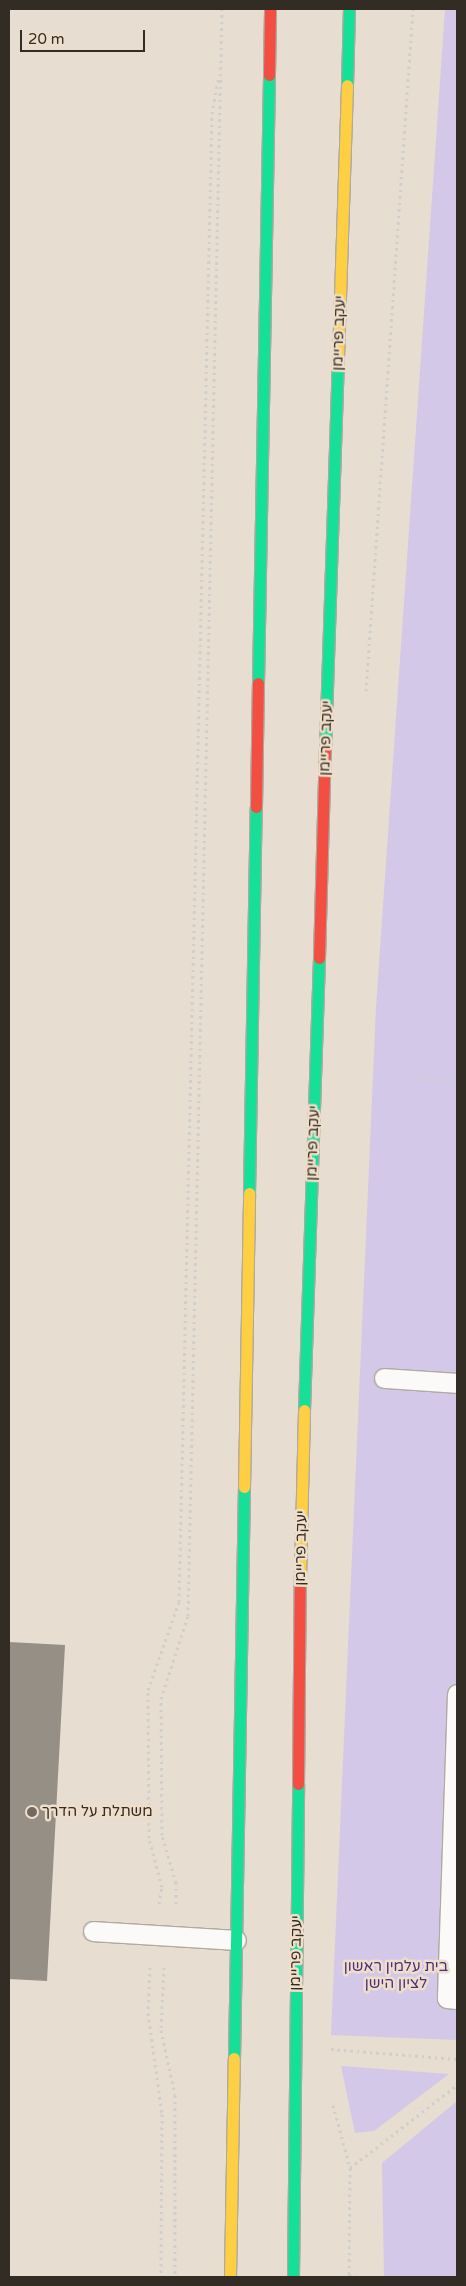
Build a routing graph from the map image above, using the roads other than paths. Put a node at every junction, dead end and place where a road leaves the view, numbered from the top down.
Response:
1 (270, 9) edge
2 (349, 9) edge
3 (384, 1378) dead end
4 (457, 1383) edge
5 (457, 1694) edge
6 (93, 1931) dead end
7 (236, 1940) junction
8 (457, 1999) edge
9 (230, 2277) edge
10 (292, 2277) edge

1 - 7 main road
2 - 10 main road, יעקב פריימן
3 - 4 lane
5 - 8 lane
6 - 7 lane
7 - 9 main road

